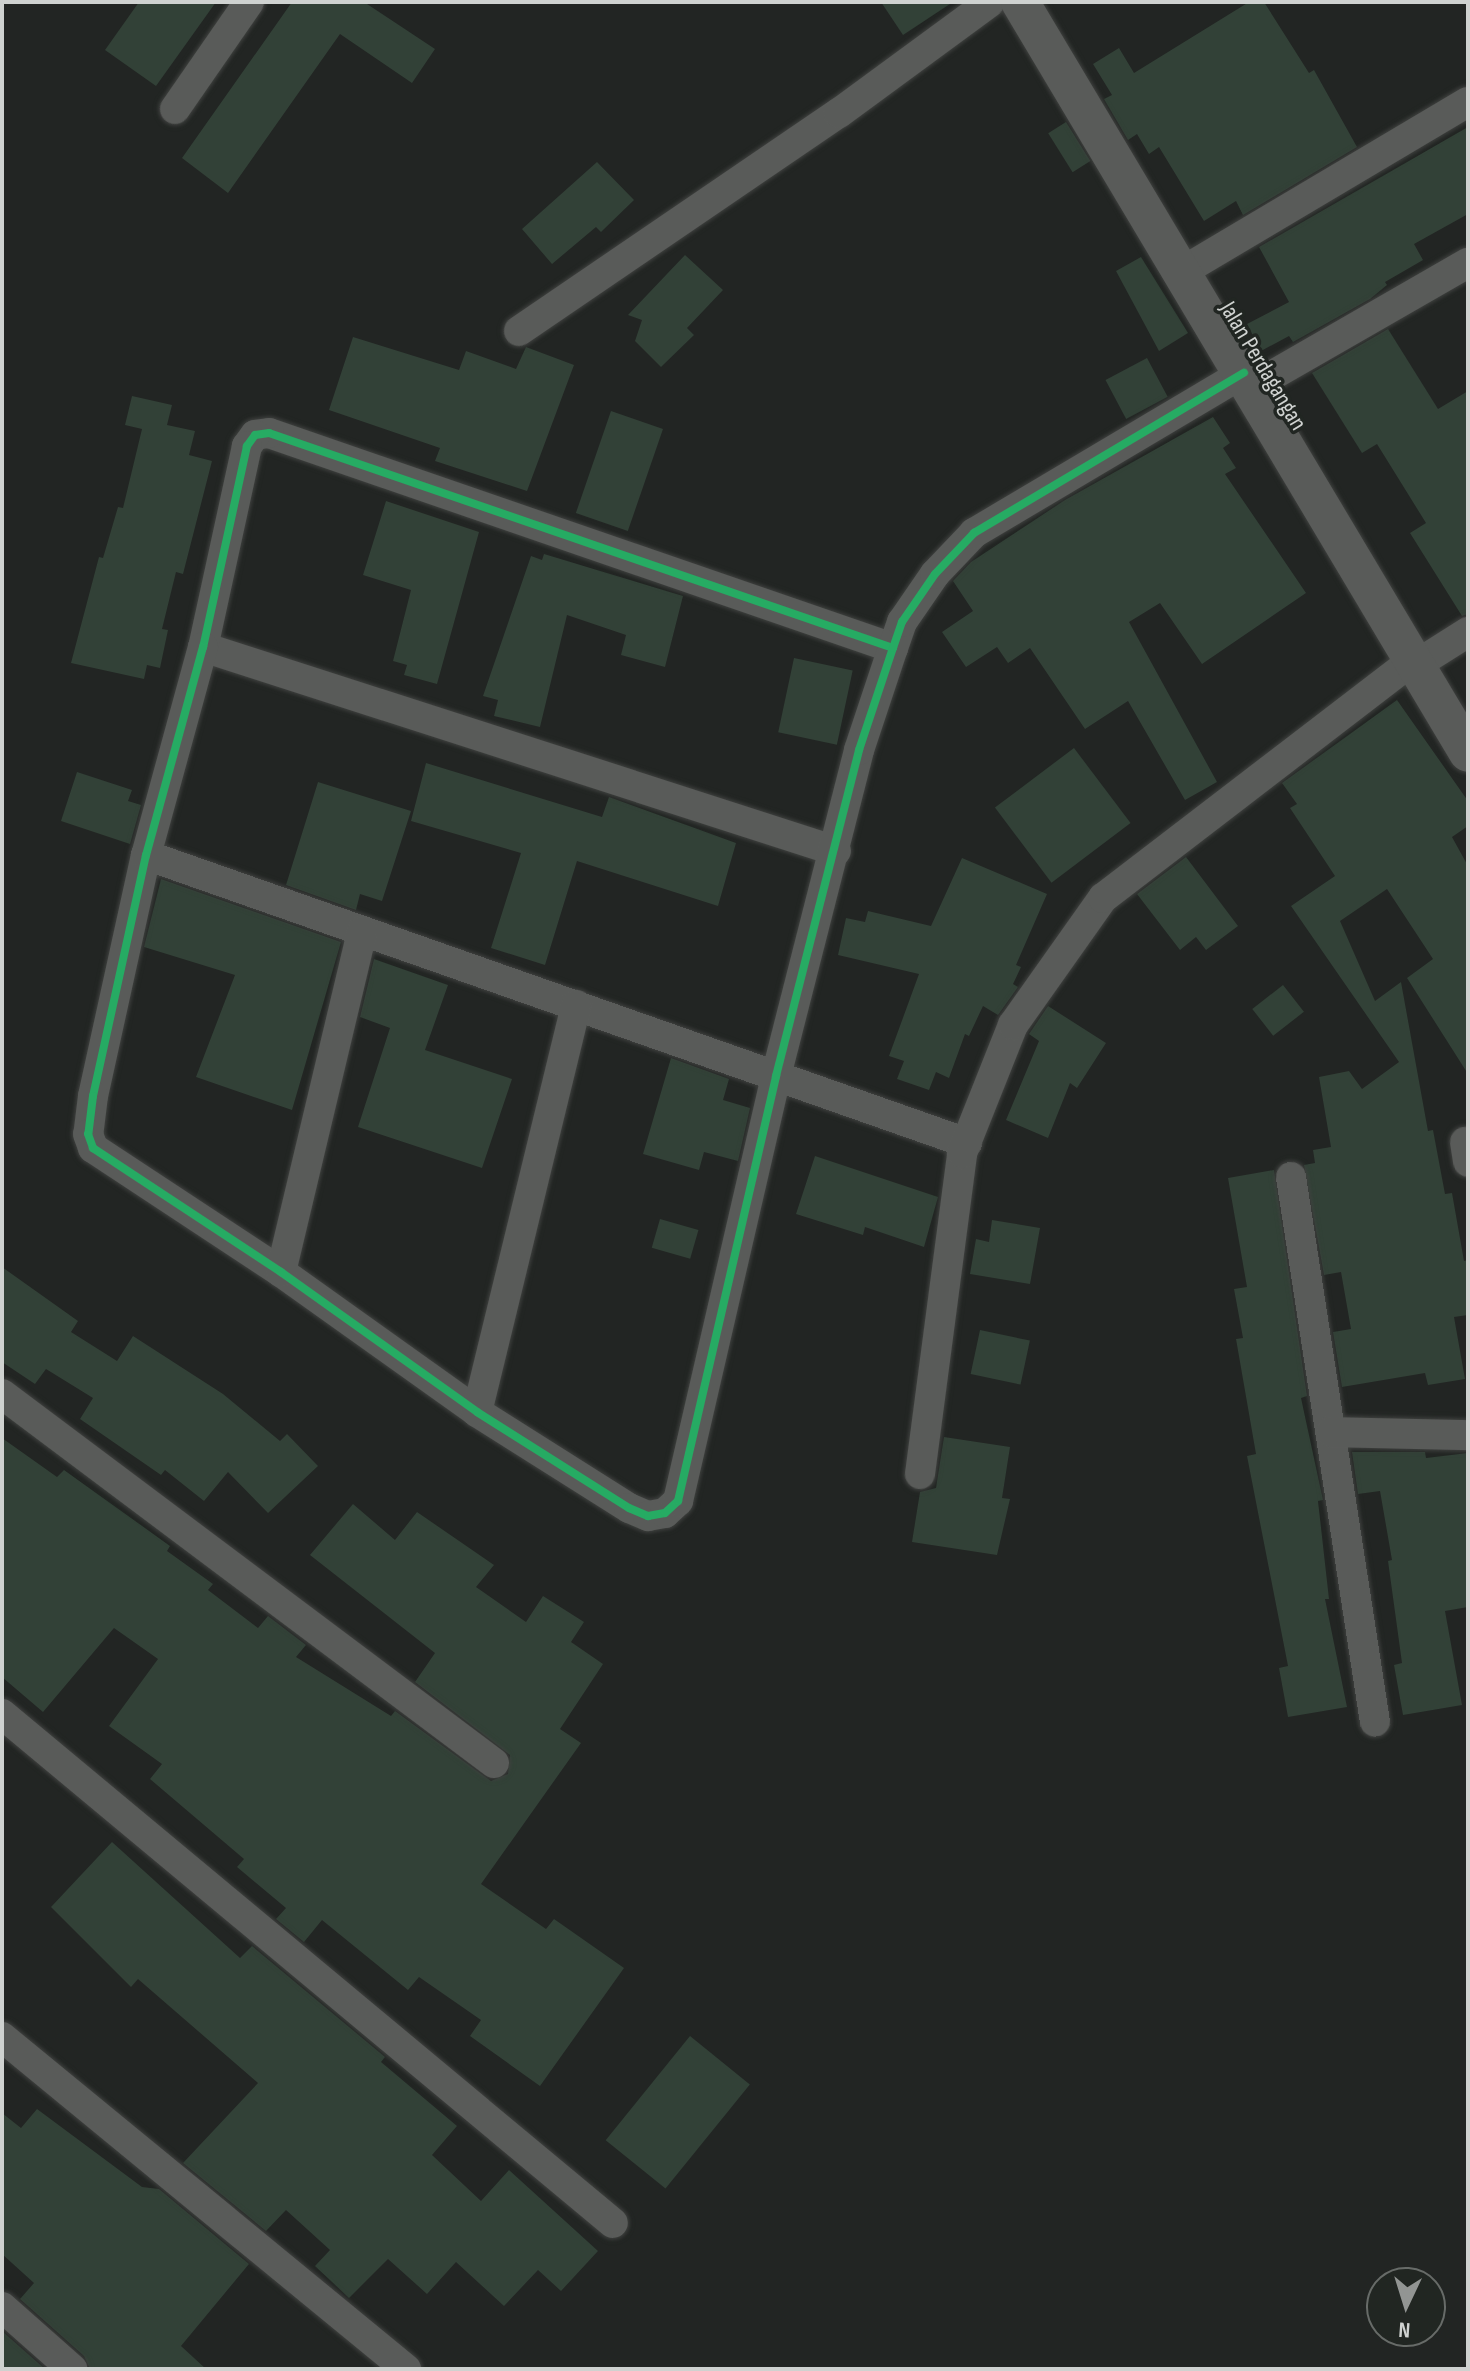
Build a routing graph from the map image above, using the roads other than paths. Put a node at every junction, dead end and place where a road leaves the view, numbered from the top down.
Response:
1 (249, 2) edge
2 (990, 2) edge
3 (1020, 2) edge
4 (1468, 102) edge
5 (175, 109) dead end
6 (1468, 263) edge
7 (1183, 271) junction
8 (519, 331) dead end
9 (1248, 380) junction
10 (1468, 632) edge
11 (203, 647) junction
12 (893, 648) junction
13 (1417, 660) junction
14 (1468, 753) edge
15 (836, 851) junction
16 (146, 855) junction
17 (362, 931) junction
18 (576, 1005) junction
19 (776, 1076) junction
20 (967, 1143) junction
21 (1291, 1177) dead end
22 (281, 1272) junction
23 (2, 1394) edge
24 (477, 1412) junction
25 (1331, 1432) junction
26 (1468, 1435) edge
27 (920, 1474) dead end
28 (2, 1714) edge
29 (1375, 1722) dead end
30 (494, 1763) dead end
31 (3, 2039) edge
32 (613, 2223) dead end
33 (2, 2307) edge
34 (72, 2369) edge
35 (406, 2369) edge

1 - 5 street
2 - 8 street
3 - 7 street, Jalan Perdagangan
4 - 7 street
6 - 9 street
7 - 9 street, Jalan Perdagangan
9 - 12 street
9 - 13 street, Jalan Perdagangan
10 - 13 street
11 - 12 street
11 - 15 street
11 - 16 street
12 - 15 street
13 - 14 street, Jalan Perdagangan
13 - 20 street
15 - 19 street
16 - 17 street
16 - 22 street
17 - 18 street
17 - 22 street
18 - 19 street
18 - 24 street
19 - 20 street
19 - 24 street
20 - 27 street
21 - 25 street
22 - 24 street
23 - 30 street
25 - 26 street
25 - 29 street
28 - 32 street
31 - 35 street
33 - 34 street

